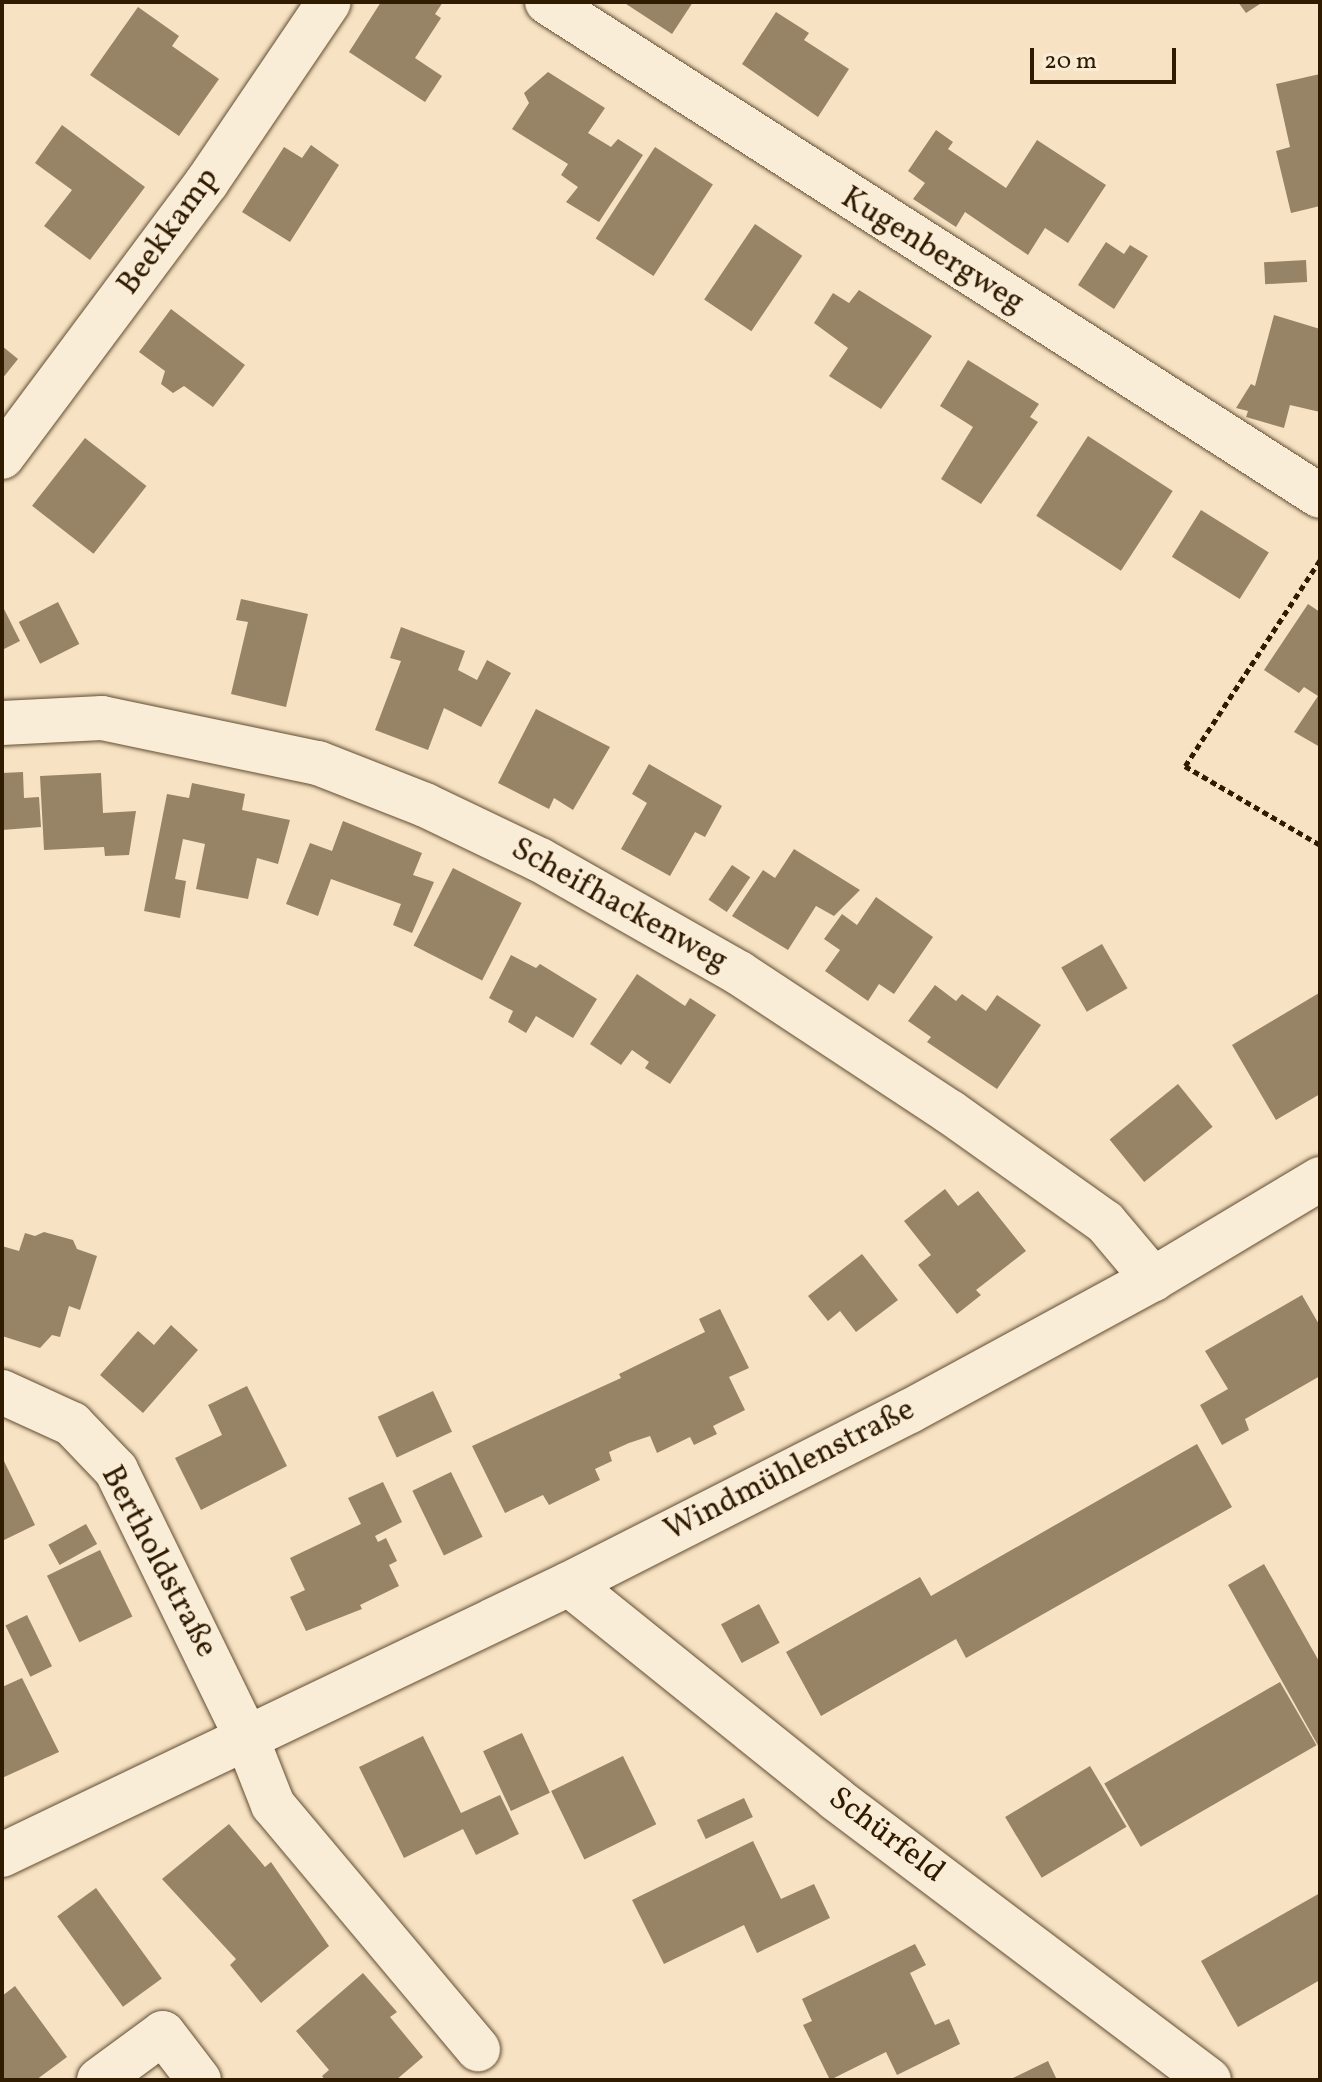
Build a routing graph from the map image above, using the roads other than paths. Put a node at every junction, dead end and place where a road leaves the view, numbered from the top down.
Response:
1 (329, 2) edge
2 (547, 2) edge
3 (2, 457) edge
4 (1320, 496) edge
5 (2, 723) edge
6 (1320, 1179) edge
7 (1153, 1279) junction
8 (2, 1392) edge
9 (569, 1584) junction
10 (245, 1734) junction
11 (2, 1855) edge
12 (478, 2049) dead end
13 (99, 2080) edge
14 (199, 2080) edge
15 (1209, 2080) edge

1 - 3 street, Beekkamp
2 - 4 street, Kugenbergweg
5 - 7 street, Scheifhackenweg
6 - 7 street, Windmühlenstraße
7 - 9 street, Windmühlenstraße
8 - 10 street, Bertholdstraße
9 - 10 street, Windmühlenstraße
9 - 15 street, Schürfeld
10 - 11 street, Windmühlenstraße
10 - 12 street
13 - 14 street

